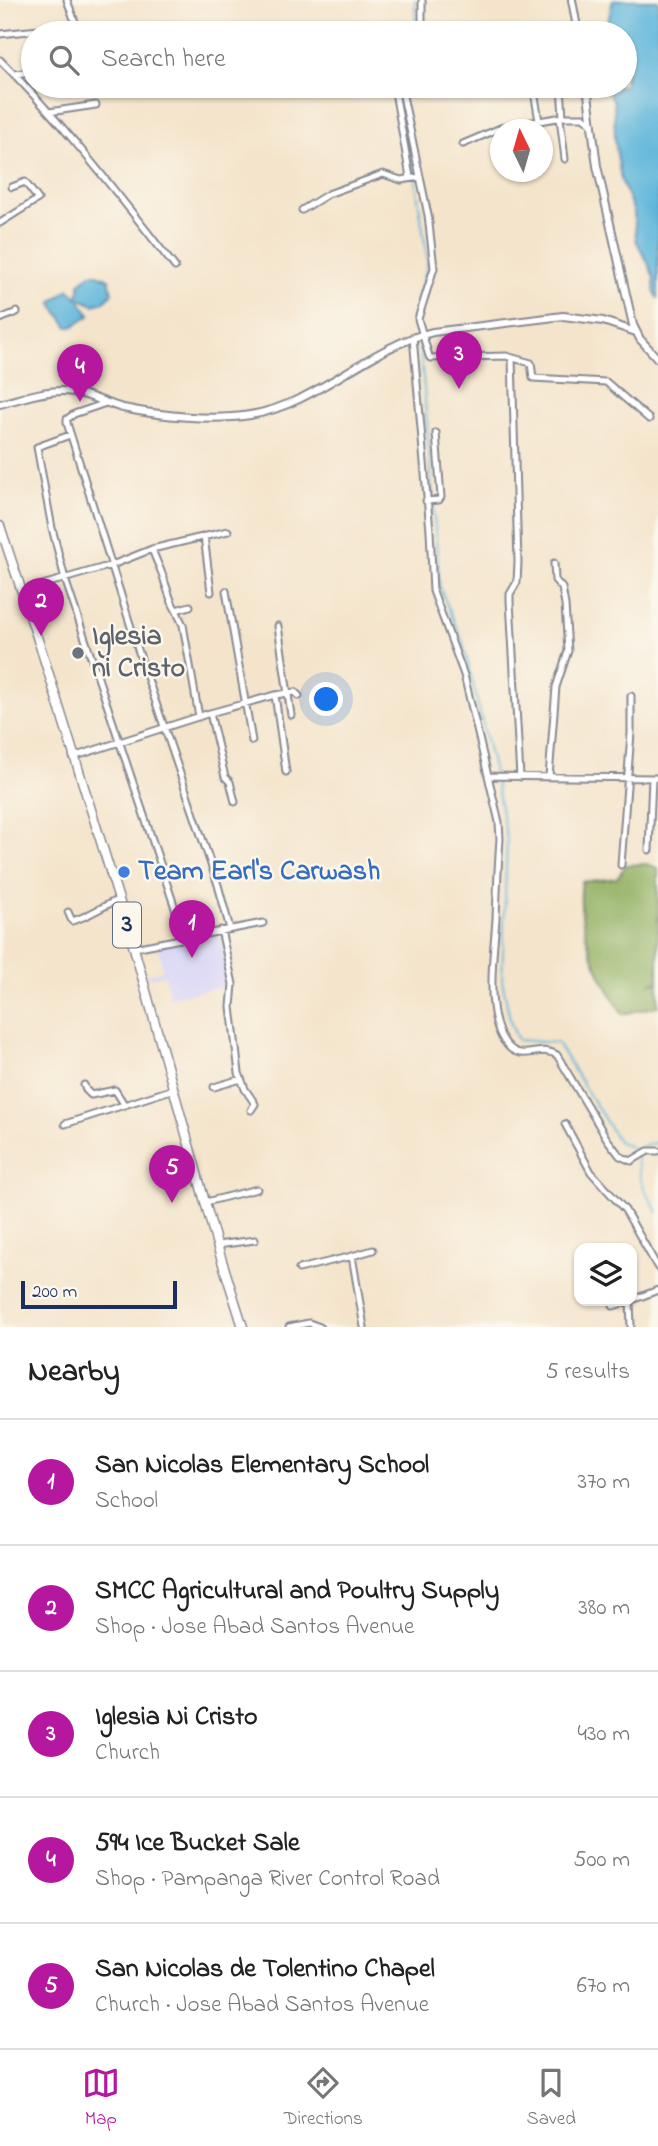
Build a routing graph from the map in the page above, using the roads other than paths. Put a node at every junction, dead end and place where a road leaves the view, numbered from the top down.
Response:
1 (67, 0) edge
2 (422, 0) edge
3 (572, 0) edge
4 (75, 21) edge
5 (422, 21) edge
6 (576, 21) edge
7 (21, 32) edge
8 (0, 34) edge
9 (0, 60) edge
10 (21, 73) edge
11 (14, 74) junction
12 (21, 82) edge
13 (36, 98) edge
14 (396, 98) edge
15 (404, 98) edge
16 (535, 98) edge
17 (561, 98) edge
18 (589, 98) edge
19 (96, 105) dead end
20 (49, 112) junction
21 (561, 117) junction
22 (539, 119) edge
23 (550, 119) edge
24 (592, 124) junction
25 (411, 128) junction
26 (402, 130) junction
27 (490, 133) edge
28 (463, 144) dead end
29 (565, 159) dead end
30 (415, 177) junction
31 (12, 187) dead end
32 (303, 210) dead end
33 (0, 223) edge
34 (175, 267) dead end
35 (17, 312) dead end
36 (0, 319) edge
37 (636, 332) junction
38 (422, 334) junction
39 (413, 337) junction
40 (512, 358) junction
41 (658, 359) edge
42 (106, 402) junction
43 (0, 404) edge
44 (649, 419) dead end
45 (436, 433) dead end
46 (70, 435) junction
47 (430, 500) junction
48 (0, 529) edge
49 (228, 531) dead end
50 (204, 536) junction
51 (152, 549) junction
52 (554, 563) dead end
53 (112, 565) junction
54 (65, 579) junction
55 (226, 591) dead end
56 (22, 592) junction
57 (211, 593) dead end
58 (190, 606) dead end
59 (176, 610) junction
60 (278, 626) dead end
61 (288, 692) junction
62 (275, 695) junction
63 (299, 696) dead end
64 (631, 696) dead end
65 (245, 703) junction
66 (210, 713) junction
67 (291, 715) dead end
68 (199, 717) junction
69 (164, 728) junction
70 (252, 741) dead end
71 (121, 742) junction
72 (73, 757) junction
73 (286, 772) dead end
74 (489, 776) junction
75 (520, 776) junction
76 (549, 777) junction
77 (628, 778) junction
78 (655, 778) edge
79 (235, 802) dead end
80 (649, 850) dead end
81 (621, 865) dead end
82 (118, 900) junction
83 (68, 912) dead end
84 (263, 923) dead end
85 (230, 929) junction
86 (221, 930) junction
87 (185, 937) junction
88 (134, 948) junction
89 (232, 995) junction
90 (222, 996) dead end
91 (241, 1079) junction
92 (84, 1085) dead end
93 (214, 1087) dead end
94 (174, 1089) junction
95 (124, 1104) junction
96 (251, 1110) dead end
97 (65, 1124) dead end
98 (565, 1124) dead end
99 (658, 1151) edge
100 (257, 1189) dead end
101 (206, 1202) junction
102 (255, 1240) dead end
103 (218, 1245) junction
104 (373, 1250) dead end
105 (352, 1256) junction
106 (658, 1268) edge
107 (299, 1269) dead end
108 (658, 1290) edge
109 (637, 1298) edge
110 (630, 1306) edge
111 (243, 1327) edge
112 (289, 1327) edge
113 (320, 1327) edge
114 (364, 1327) edge
115 (631, 1327) edge

1 - 4 street
2 - 5 street
3 - 6 main road
7 - 8 street
9 - 11 street
10 - 11 street
11 - 12 street
13 - 20 street
14 - 26 street
15 - 25 street
16 - 22 street
17 - 21 street
18 - 24 main road
19 - 20 street
20 - 34 street
21 - 23 street
21 - 24 street
21 - 29 street
24 - 37 main road
25 - 26 street
25 - 30 street
26 - 30 street
27 - 28 street
30 - 32 street
30 - 38 street
31 - 33 street
35 - 36 street
37 - 38 main road
37 - 41 main road
38 - 39 main road
38 - 40 street
39 - 42 main road
39 - 47 street
40 - 44 street
40 - 75 street
42 - 43 main road
42 - 46 street
45 - 47 street
46 - 53 street
46 - 54 street
47 - 74 street
48 - 56 highway, 3
49 - 50 street
50 - 51 street
50 - 57 street
51 - 53 street
51 - 59 street
52 - 76 street
53 - 54 street
53 - 69 street
54 - 56 street
54 - 71 street
55 - 65 street
56 - 72 highway, 3
58 - 59 street
59 - 68 street
60 - 61 street
61 - 62 street
61 - 63 street
61 - 67 street
62 - 65 street
62 - 73 street
64 - 77 street
65 - 66 street
65 - 70 street
66 - 68 street
66 - 79 street
68 - 69 street
69 - 71 street
69 - 85 street
71 - 72 street
71 - 87 street
72 - 82 highway, 3
74 - 75 street
74 - 99 street
75 - 76 street
76 - 77 street
77 - 78 street
77 - 81 street
78 - 80 street
82 - 83 street
82 - 88 highway, 3
84 - 85 street
85 - 86 street
86 - 87 street
86 - 89 street
87 - 88 street
88 - 94 highway, 3
89 - 90 street
89 - 91 street
91 - 93 street
91 - 96 street
92 - 95 street
94 - 95 street
94 - 101 highway, 3
95 - 97 street
98 - 106 street
100 - 101 street
101 - 103 highway, 3
102 - 103 street
103 - 111 highway, 3
104 - 105 street
105 - 107 street
105 - 114 street
108 - 109 street
110 - 115 street
112 - 113 street

